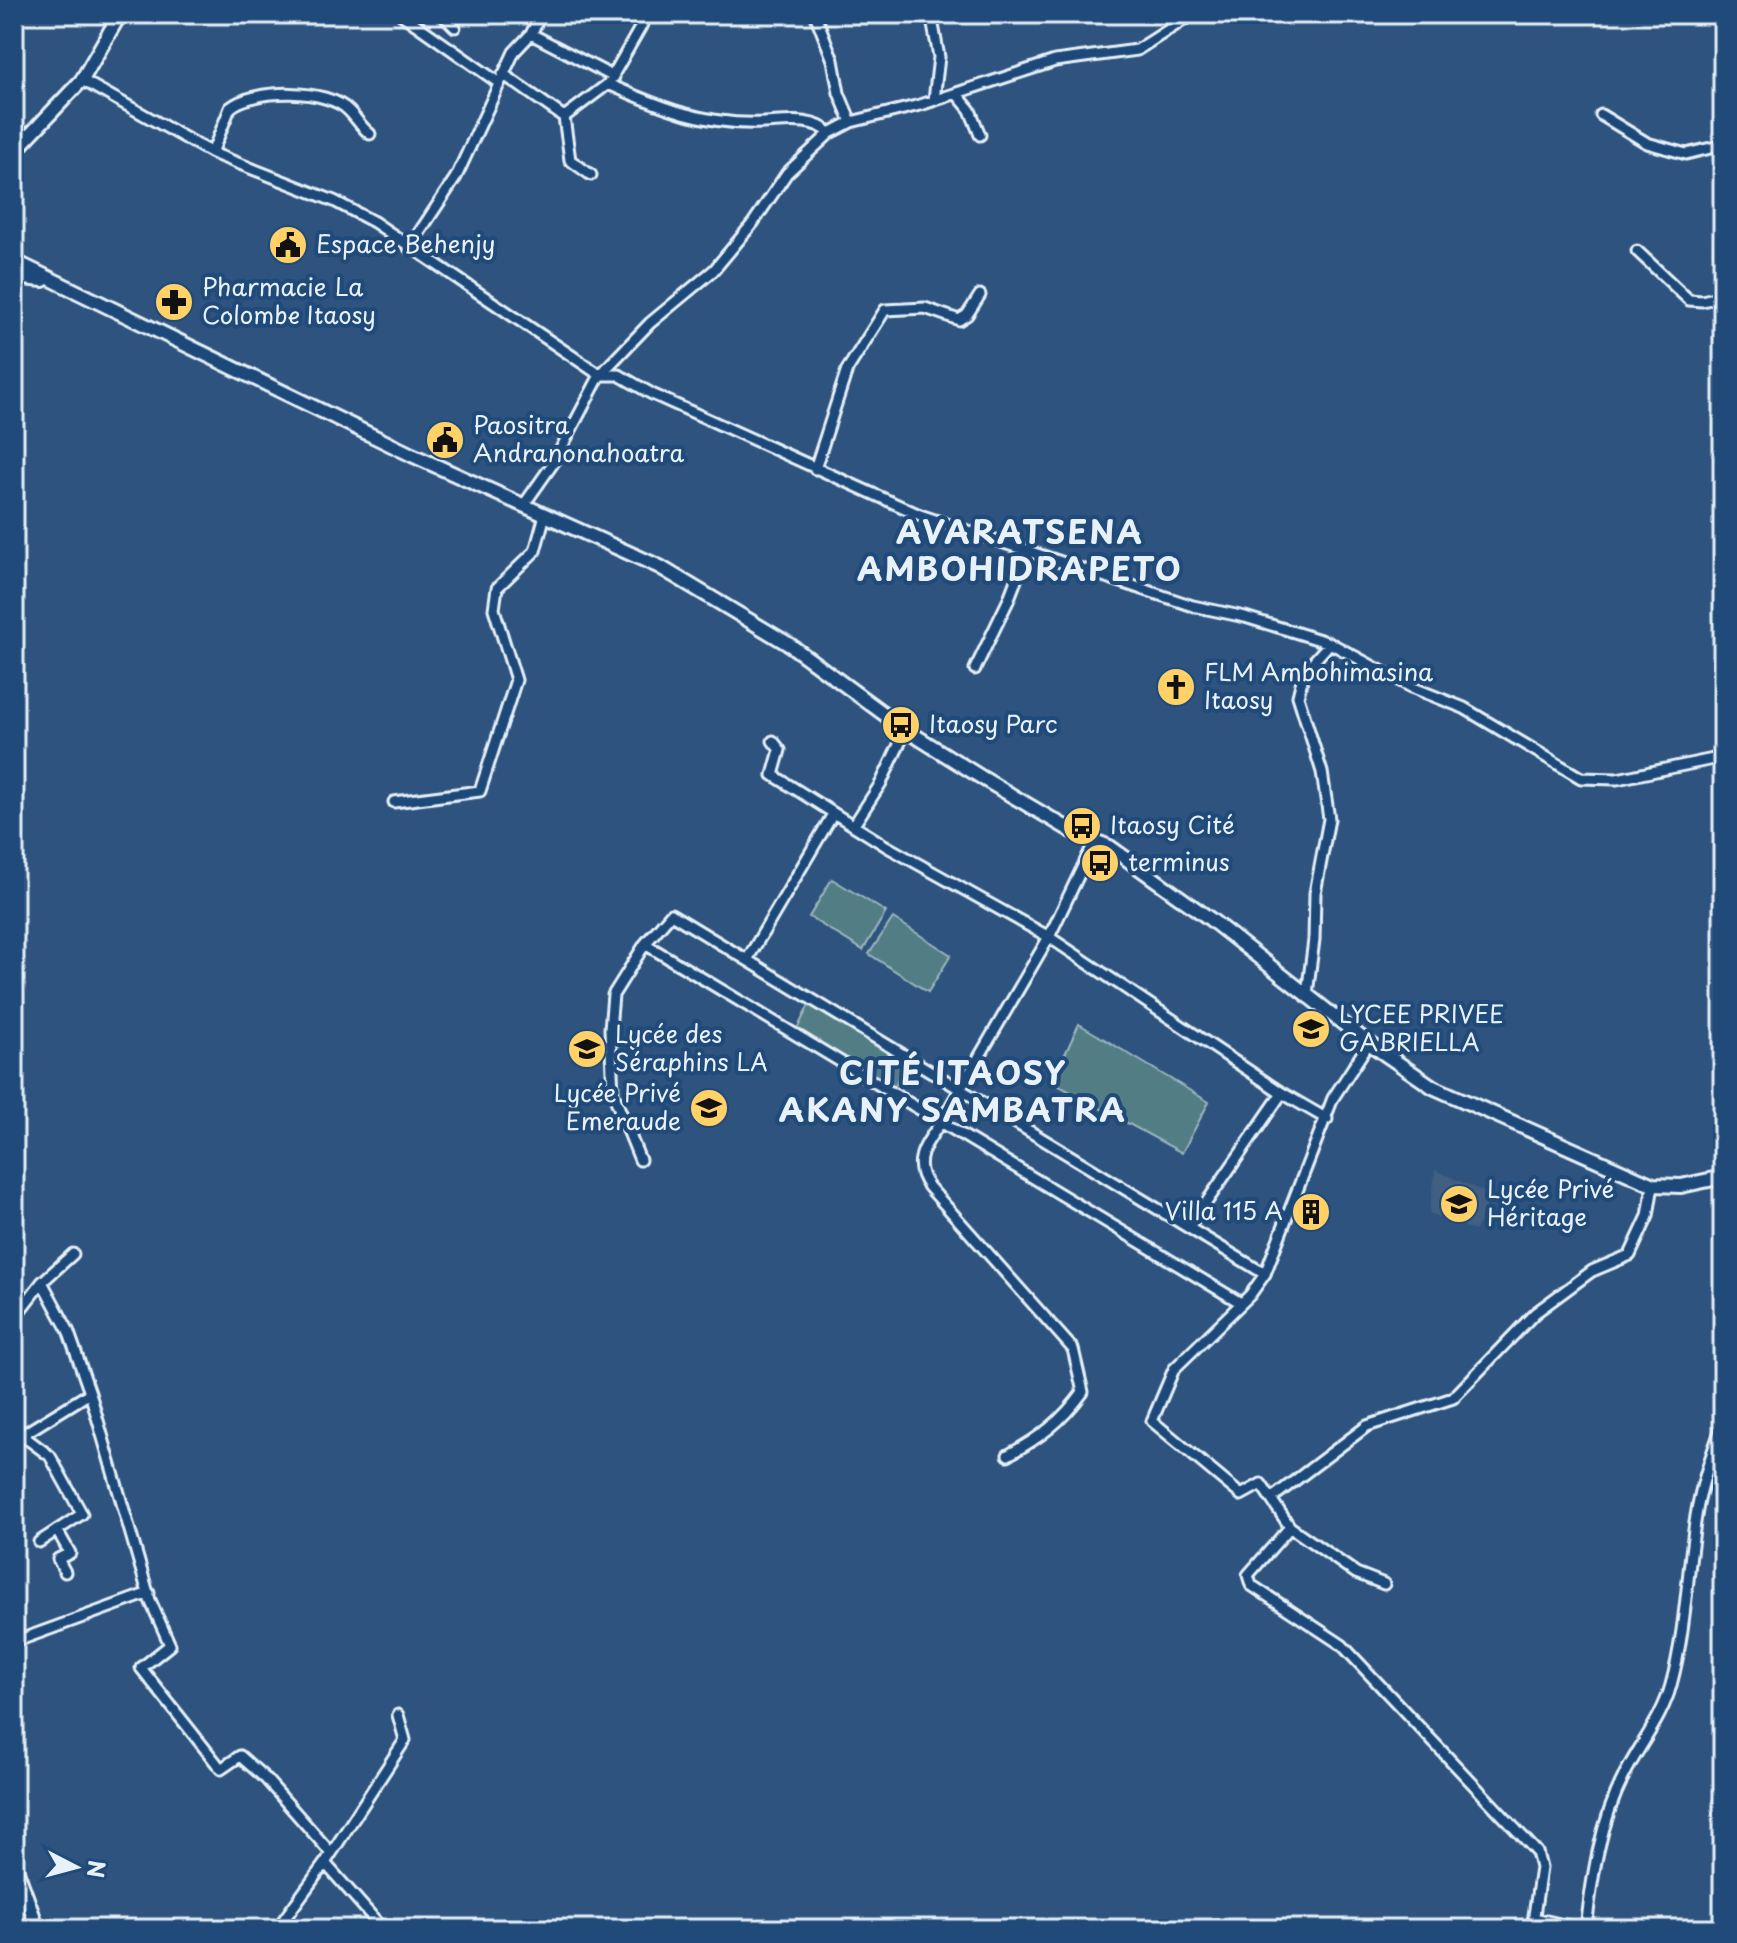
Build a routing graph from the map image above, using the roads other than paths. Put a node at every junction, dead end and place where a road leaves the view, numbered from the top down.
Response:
1 (120, 14) edge
2 (401, 14) edge
3 (442, 14) edge
4 (541, 14) edge
5 (648, 14) edge
6 (815, 14) edge
7 (931, 14) edge
8 (1193, 14) edge
9 (455, 27) dead end
10 (531, 34) junction
11 (501, 78) junction
12 (82, 80) junction
13 (611, 80) junction
14 (956, 93) junction
15 (934, 100) junction
16 (1601, 115) dead end
17 (564, 117) junction
18 (851, 122) junction
19 (14, 128) edge
20 (830, 133) junction
21 (370, 134) dead end
22 (980, 135) dead end
23 (28, 136) junction
24 (1723, 145) edge
25 (14, 152) edge
26 (212, 153) junction
27 (1723, 166) edge
28 (591, 175) dead end
29 (409, 248) junction
30 (1637, 251) dead end
31 (14, 261) edge
32 (1723, 267) edge
33 (14, 277) edge
34 (56, 283) junction
35 (980, 295) dead end
36 (1723, 296) edge
37 (600, 375) junction
38 (815, 469) junction
39 (523, 506) junction
40 (545, 515) junction
41 (1028, 549) junction
42 (1330, 643) junction
43 (975, 669) dead end
44 (906, 730) junction
45 (773, 741) dead end
46 (1723, 757) edge
47 (394, 802) dead end
48 (833, 814) junction
49 (854, 825) junction
50 (1095, 841) junction
51 (1049, 937) junction
52 (645, 944) junction
53 (747, 960) junction
54 (1307, 994) junction
55 (1369, 1043) junction
56 (957, 1090) junction
57 (1282, 1093) junction
58 (1327, 1119) junction
59 (940, 1124) junction
60 (640, 1160) dead end
61 (1723, 1177) edge
62 (1653, 1185) junction
63 (1190, 1226) junction
64 (73, 1254) dead end
65 (1265, 1274) junction
66 (42, 1282) junction
67 (1241, 1303) junction
68 (14, 1318) edge
69 (90, 1393) junction
70 (1723, 1423) edge
71 (14, 1426) edge
72 (22, 1435) junction
73 (1008, 1455) dead end
74 (1272, 1498) junction
75 (1290, 1527) junction
76 (57, 1530) junction
77 (39, 1542) dead end
78 (65, 1572) dead end
79 (1384, 1584) dead end
80 (149, 1593) junction
81 (14, 1642) edge
82 (398, 1715) dead end
83 (331, 1853) junction
84 (14, 1863) edge
85 (325, 1863) junction
86 (1533, 1924) edge
87 (38, 1929) edge
88 (277, 1929) edge
89 (383, 1929) edge
90 (1583, 1929) edge

1 - 12 street
2 - 11 street
3 - 9 street
4 - 10 street
5 - 13 street
6 - 18 street
7 - 15 street
8 - 14 street
10 - 11 street
10 - 13 street
11 - 17 street
11 - 29 street
12 - 23 street
12 - 26 street
13 - 17 street
13 - 20 street
14 - 15 street
14 - 22 street
15 - 18 street
16 - 24 street
17 - 28 street
18 - 20 street
19 - 23 street
20 - 37 street
21 - 26 street
23 - 25 street
26 - 29 street
27 - 32 street
29 - 37 street
30 - 36 street
31 - 34 street
33 - 34 street
34 - 39 street
35 - 38 street
37 - 38 street
37 - 39 street
38 - 41 street
39 - 40 street
40 - 44 street
40 - 47 street
41 - 42 street
41 - 43 street
42 - 46 street
42 - 54 street
44 - 49 street
44 - 50 street
45 - 48 street
48 - 49 street
48 - 53 street
49 - 51 street
50 - 51 street
50 - 54 street
51 - 56 street
51 - 57 street
52 - 53 street
52 - 59 street
52 - 60 street
53 - 56 street
54 - 55 street
55 - 58 street
55 - 62 street
56 - 59 street
56 - 63 street
57 - 58 street
57 - 63 street
58 - 65 street
59 - 67 street
59 - 73 street
61 - 62 street
62 - 74 street
63 - 65 street
64 - 66 street
65 - 67 street
66 - 68 street
66 - 69 street
67 - 74 street
69 - 72 street
69 - 80 street
70 - 90 street
71 - 72 street
72 - 76 street
74 - 75 street
75 - 79 street
75 - 86 street
76 - 77 street
76 - 78 street
80 - 81 street
80 - 83 street
82 - 83 street
83 - 85 street
84 - 87 street
85 - 88 street
85 - 89 street
86 - 90 street

